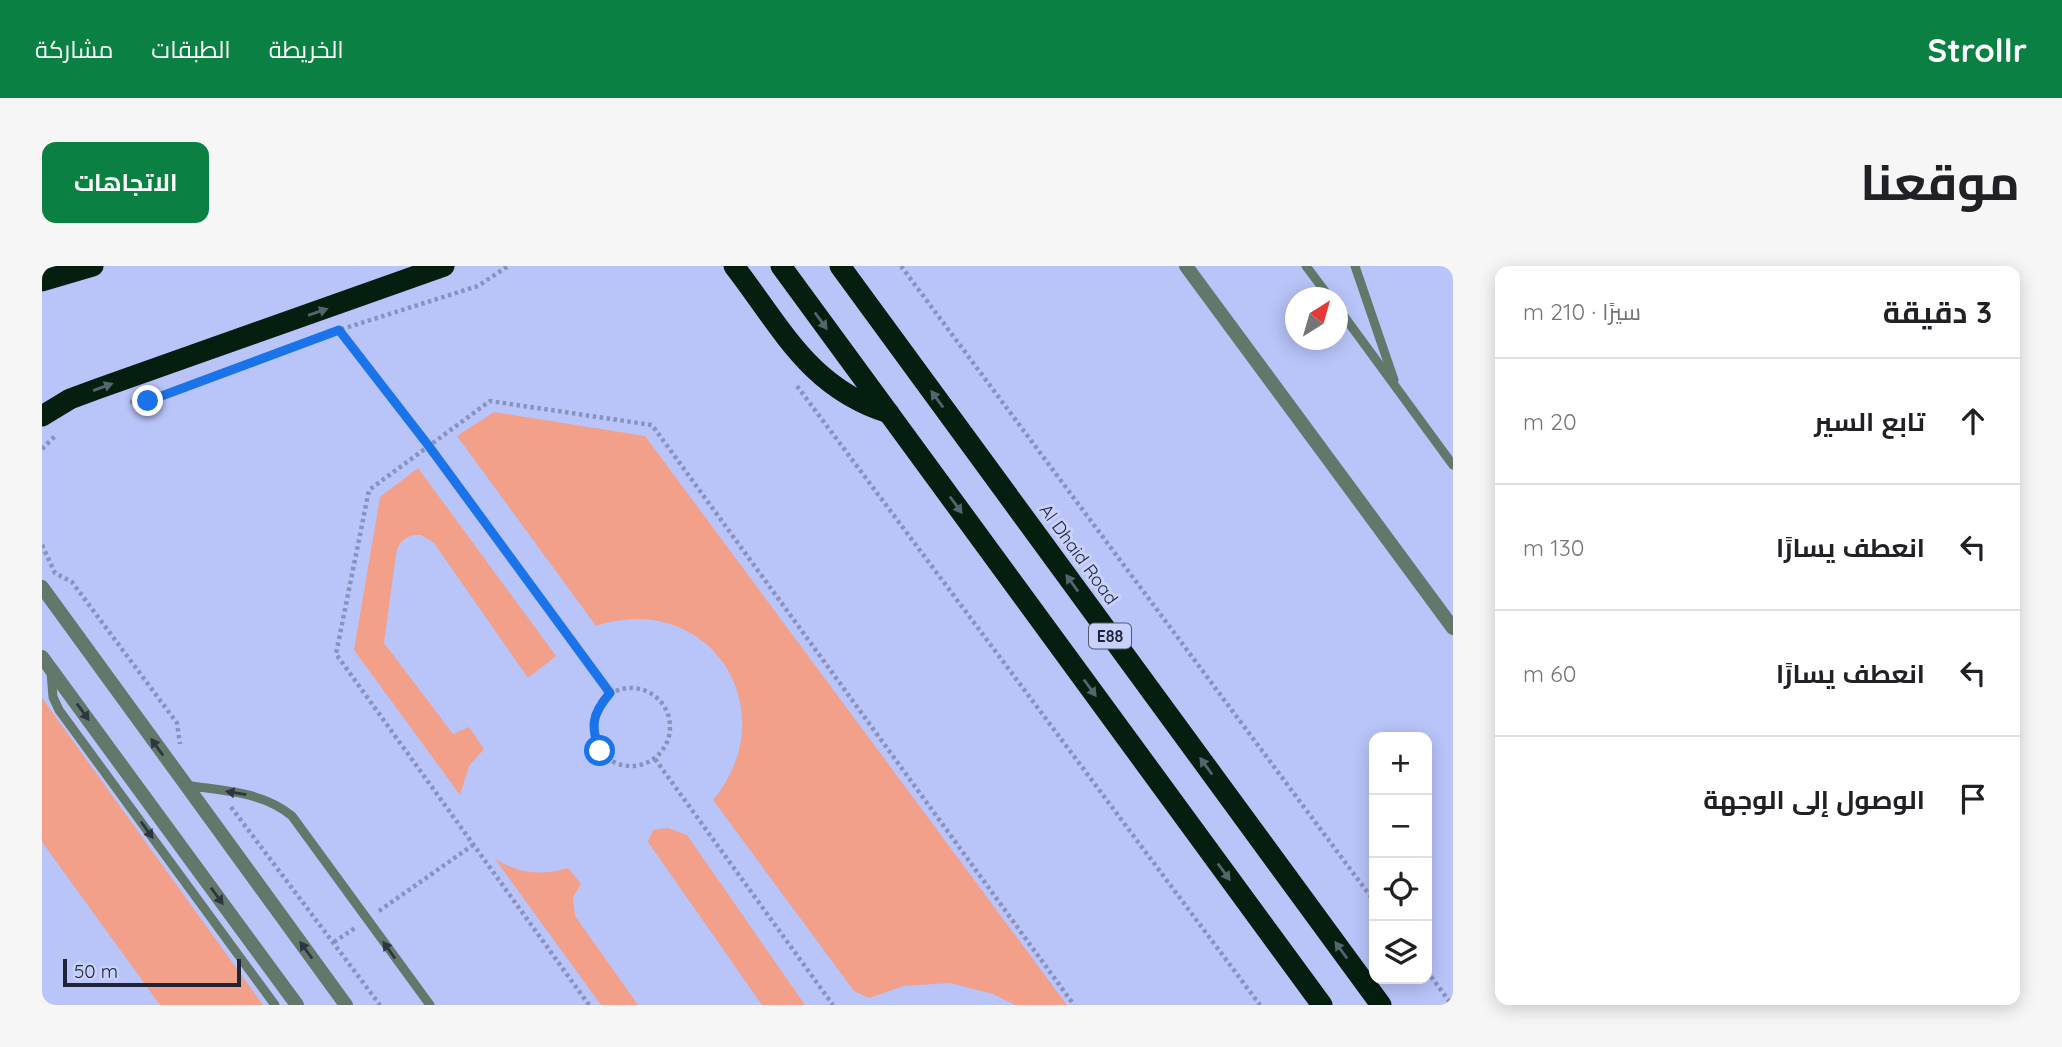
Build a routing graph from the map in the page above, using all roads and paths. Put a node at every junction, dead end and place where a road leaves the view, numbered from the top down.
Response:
1 (93, 266) edge
2 (444, 266) edge
3 (508, 266) edge
4 (734, 266) edge
5 (781, 266) edge
6 (839, 266) edge
7 (901, 266) edge
8 (1186, 266) edge
9 (1306, 266) edge
10 (1355, 266) edge
11 (42, 281) edge
12 (1322, 287) edge
13 (325, 309) junction
14 (1348, 322) edge
15 (339, 330) junction
16 (795, 382) dead end
17 (1398, 390) junction
18 (126, 402) dead end
19 (889, 413) junction
20 (42, 416) edge
21 (63, 429) dead end
22 (428, 445) junction
23 (42, 449) edge
24 (1453, 465) edge
25 (42, 587) edge
26 (1453, 628) edge
27 (42, 657) edge
28 (51, 670) junction
29 (610, 693) junction
30 (655, 759) junction
31 (185, 785) junction
32 (473, 845) junction
33 (1369, 894) edge
34 (368, 919) junction
35 (334, 942) dead end
36 (1432, 978) edge
37 (275, 1005) edge
38 (297, 1005) edge
39 (346, 1005) edge
40 (429, 1005) edge
41 (589, 1005) edge
42 (833, 1005) edge
43 (1074, 1005) edge
44 (1260, 1005) edge
45 (1322, 1005) edge
46 (1381, 1005) edge
47 (1452, 1005) edge

1 - 11 highway
2 - 13 highway
3 - 15 path
4 - 19 highway
5 -> 19 highway, E88
46 -> 6 highway, Al Dhaid Road / E88
7 - 33 path
8 - 26 street
9 - 12 lane
10 - 17 lane
13 - 15 path
20 -> 13 highway
14 - 17 lane
15 - 18 path
15 - 22 path
16 - 44 path
17 - 24 lane
19 -> 45 highway, E88
21 - 23 path
22 - 29 path
22 - 32 path
22 - 43 path
31 -> 25 street
27 - 28 street
28 -> 37 lane
28 -> 38 street
29 - 30 path
29 - 30 path
30 - 42 path
34 -> 31 lane
39 -> 31 street
32 - 34 path
32 - 41 path
34 - 35 path
40 -> 34 lane
36 - 47 path

